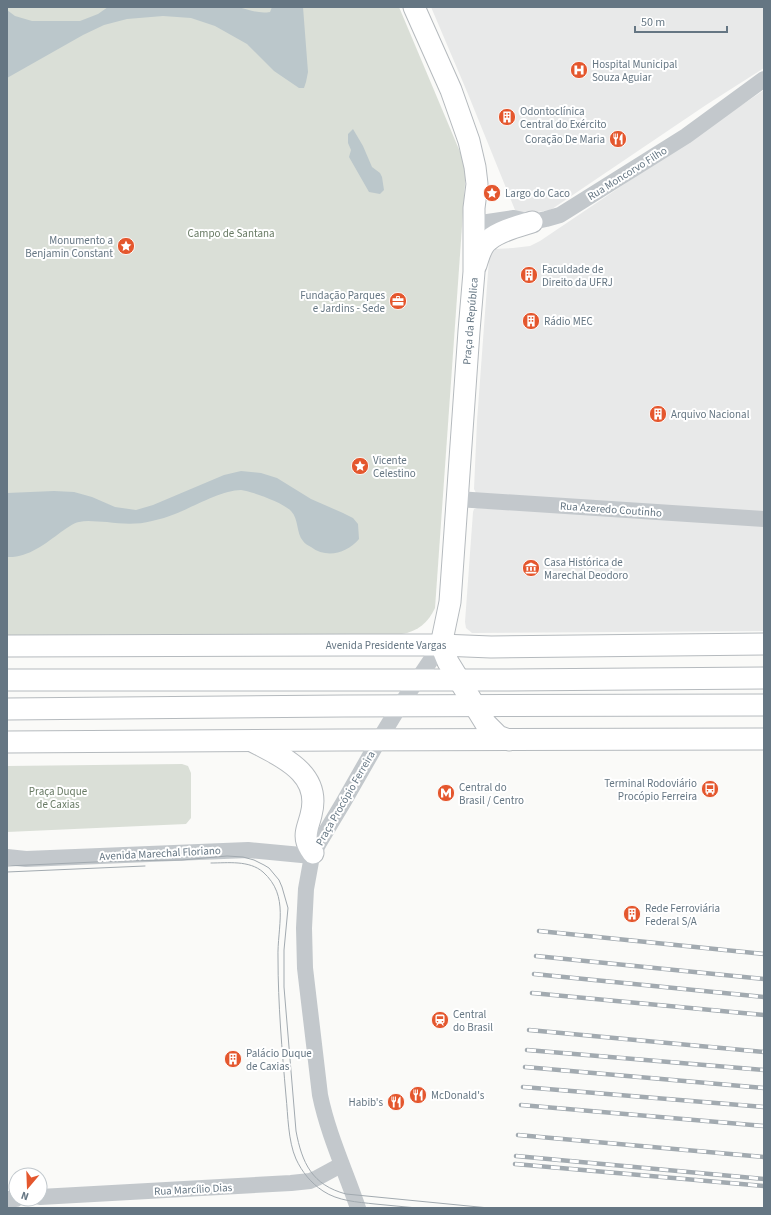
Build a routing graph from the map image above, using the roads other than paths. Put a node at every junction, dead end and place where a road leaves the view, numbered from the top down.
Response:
1 (414, 7) edge
2 (764, 79) edge
3 (532, 222) junction
4 (474, 224) junction
5 (474, 272) junction
6 (457, 500) junction
7 (764, 519) edge
8 (764, 644) edge
9 (441, 645) junction
10 (7, 646) edge
11 (764, 678) edge
12 (7, 680) edge
13 (417, 680) junction
14 (459, 680) junction
15 (764, 705) edge
16 (399, 707) junction
17 (476, 707) junction
18 (7, 709) edge
19 (764, 739) edge
20 (379, 740) junction
21 (509, 740) junction
22 (252, 741) junction
23 (7, 742) edge
24 (313, 854) junction
25 (7, 857) edge
26 (341, 1165) junction
27 (48, 1197) edge
28 (358, 1208) edge

1 - 4 main road, Praça da República
2 - 3 street, Rua Moncorvo Filho
3 - 4 street, Rua Moncorvo Filho
3 - 5 main road
4 - 5 main road, Praça da República
5 - 6 main road, Praça da República
6 - 7 street, Rua Azeredo Coutinho
6 - 9 main road, Praça da República
8 - 9 main road, Avenida Presidente Vargas
9 - 10 main road, Avenida Presidente Vargas
9 - 13 street, Praça Procópio Ferreira
9 - 14 main road
11 - 14 main road
12 - 13 main road
13 - 14 main road
13 - 16 street, Praça Procópio Ferreira
14 - 17 main road
15 - 17 main road
16 - 17 main road
16 - 18 main road
16 - 20 street, Praça Procópio Ferreira
17 - 21 main road
19 - 21 main road
20 - 21 main road
20 - 22 main road
20 - 24 street, Praça Procópio Ferreira
22 - 23 main road
22 - 24 main road
24 - 25 street, Avenida Marechal Floriano
24 - 26 street, Praça Procópio Ferreira
26 - 27 street, Rua Marcílio Dias
26 - 28 street, Praça Procópio Ferreira

